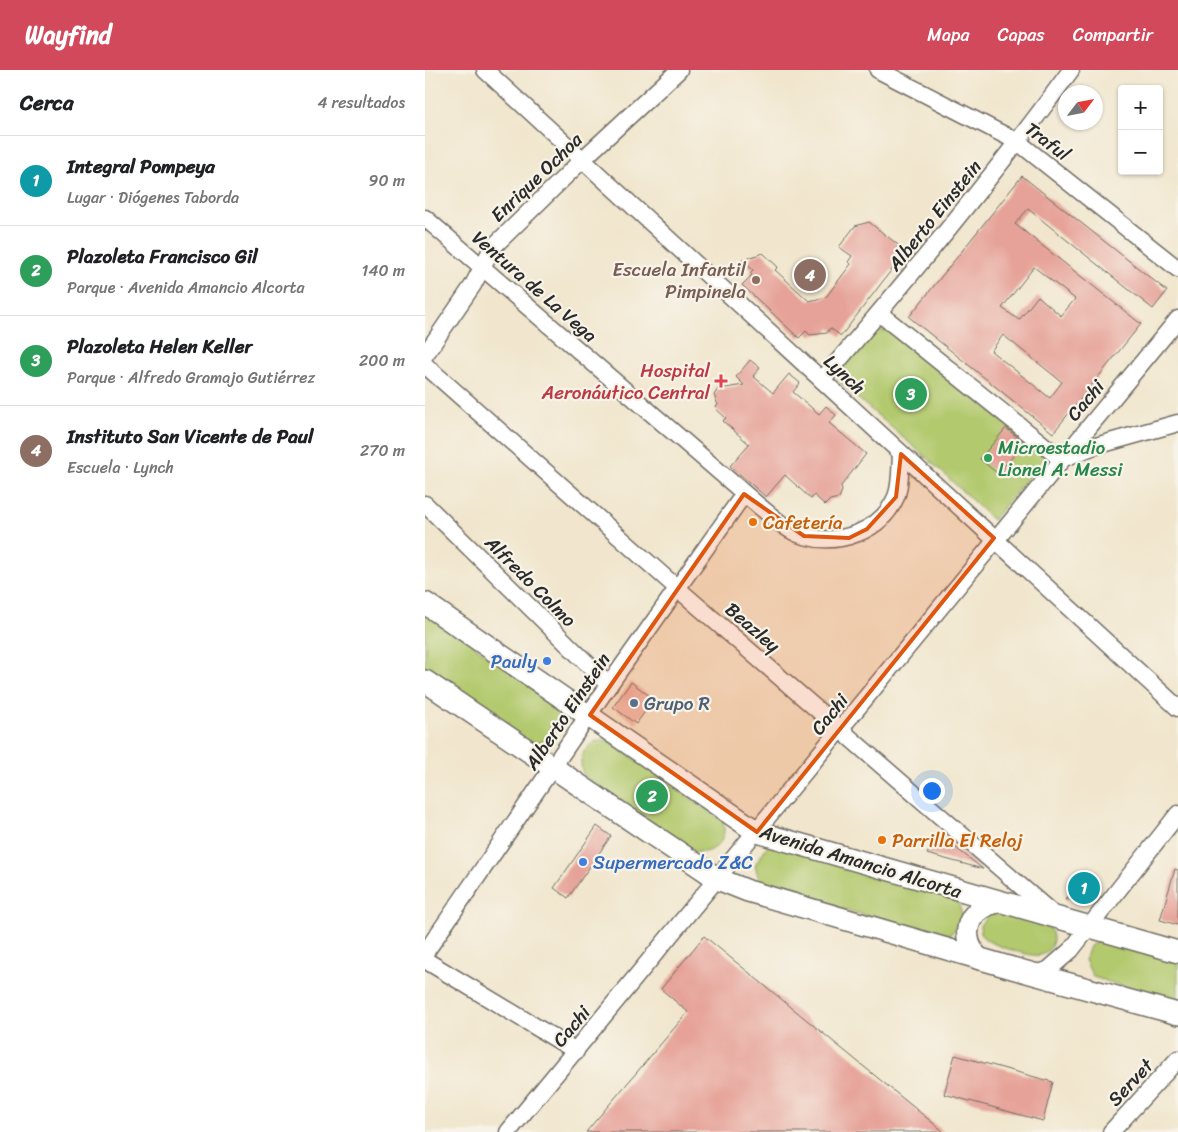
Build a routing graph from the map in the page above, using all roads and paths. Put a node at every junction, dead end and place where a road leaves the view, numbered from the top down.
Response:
1 (485, 70) edge
2 (679, 70) edge
3 (878, 70) edge
4 (1071, 70) edge
5 (1019, 142) junction
6 (583, 159) junction
7 (425, 218) edge
8 (482, 266) junction
9 (1178, 269) edge
10 (879, 313) junction
11 (1178, 319) edge
12 (425, 355) edge
13 (425, 364) edge
14 (821, 380) junction
15 (1178, 423) edge
16 (901, 454) junction
17 (1061, 459) junction
18 (744, 494) junction
19 (425, 504) edge
20 (995, 538) junction
21 (677, 588) junction
22 (425, 603) edge
23 (425, 681) edge
24 (609, 685) junction
25 (1178, 708) edge
26 (590, 715) junction
27 (842, 729) junction
28 (553, 767) junction
29 (1178, 814) edge
30 (757, 832) junction
31 (718, 879) junction
32 (998, 902) junction
33 (1057, 918) junction
34 (1088, 926) junction
35 (1178, 952) edge
36 (425, 953) edge
37 (979, 959) junction
38 (425, 960) edge
39 (1033, 974) junction
40 (1178, 1014) edge
41 (576, 1051) junction
42 (1178, 1059) edge
43 (508, 1132) edge
44 (1111, 1132) edge

1 - 6 street, Lynch
2 - 6 street, Enrique Ochoa
3 - 5 street, Traful
4 - 5 street, Alberto Einstein
5 - 9 street, Traful
5 - 10 street, Alberto Einstein
6 - 8 street, Enrique Ochoa
6 - 14 street, Lynch
7 - 8 street, Ventura de La Vega
8 - 12 street, Enrique Ochoa
8 - 18 street, Ventura de La Vega
10 - 14 street, Alberto Einstein
10 - 17 street
11 - 17 street, Cachi
13 - 21 street, Beazley
14 - 16 street, Lynch
15 - 17 street
16 - 18 street, Ventura de La Vega
16 - 20 street, Lynch
17 - 20 street, Cachi
18 - 21 street, Alberto Einstein
19 - 24 street, Alfredo Colmo
20 - 25 street, Lynch
20 - 27 street, Cachi
21 - 24 street, Alberto Einstein
21 - 27 street, Beazley
22 - 26 main road, Avenida Amancio Alcorta
23 - 28 main road
24 - 26 street, Alberto Einstein
26 - 28 street, Alberto Einstein
26 - 30 main road, Avenida Amancio Alcorta
27 - 30 street, Cachi
27 - 33 street, Beazley
28 - 31 main road
28 - 36 street, Alberto Einstein
29 - 34 street
30 - 31 street, Cachi
30 - 32 main road, Avenida Amancio Alcorta
31 - 37 main road
31 - 41 street, Cachi
32 - 33 main road, Avenida Amancio Alcorta
32 - 37 main road
33 - 34 main road, Avenida Amancio Alcorta
34 - 35 main road, Avenida Amancio Alcorta
34 - 39 street
37 - 39 main road
38 - 41 street
39 - 40 main road
41 - 43 street, Cachi
42 - 44 street, Servet

